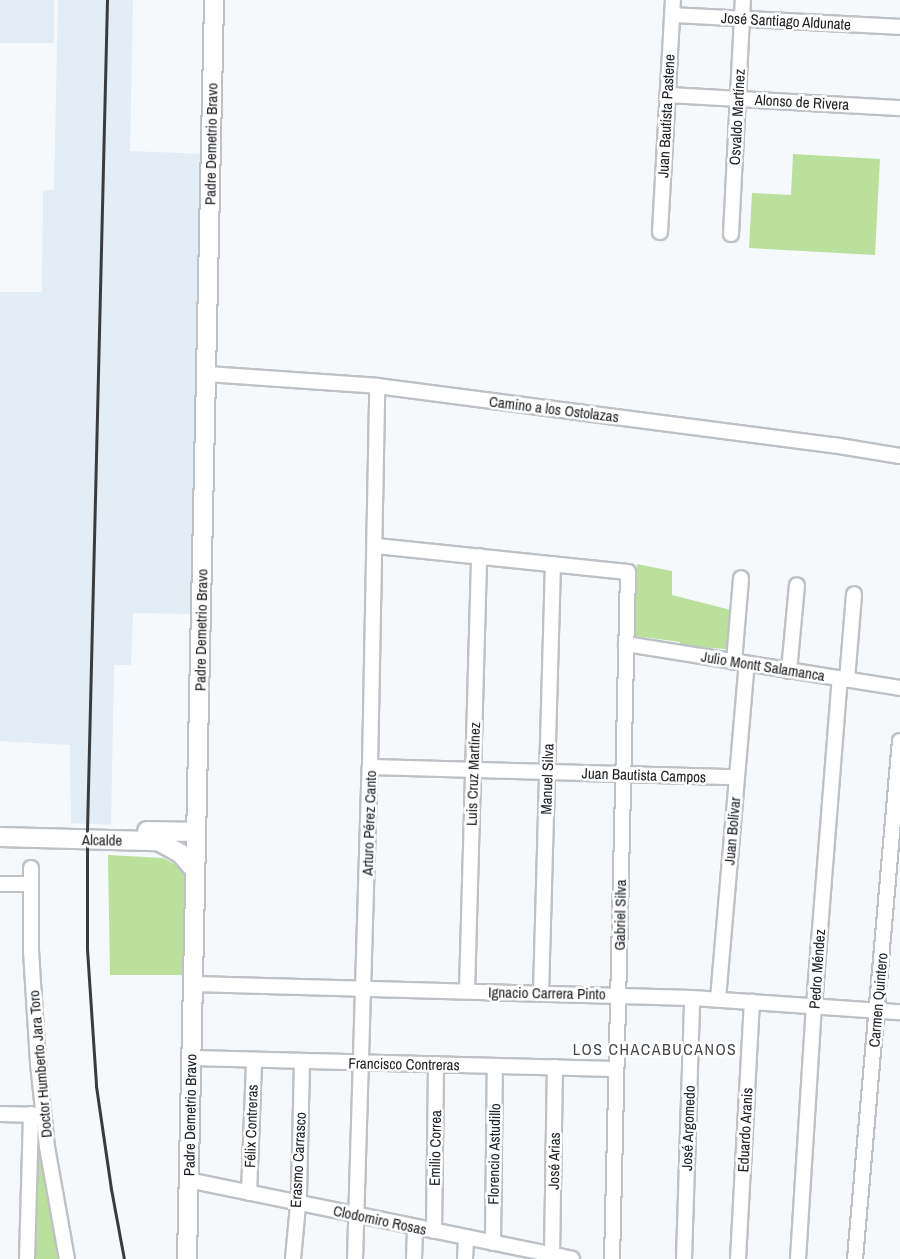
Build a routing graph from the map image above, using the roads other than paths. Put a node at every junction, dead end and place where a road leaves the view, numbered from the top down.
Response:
1 (214, 0) edge
2 (673, 0) edge
3 (742, 0) edge
4 (672, 15) junction
5 (742, 18) junction
6 (900, 27) edge
7 (668, 94) junction
8 (738, 99) junction
9 (900, 108) edge
10 (660, 232) dead end
11 (730, 234) dead end
12 (207, 374) junction
13 (376, 386) junction
14 (900, 456) edge
15 (376, 546) junction
16 (478, 556) junction
17 (553, 564) junction
18 (741, 578) dead end
19 (797, 585) dead end
20 (854, 594) dead end
21 (626, 644) junction
22 (740, 663) junction
23 (789, 670) junction
24 (843, 679) junction
25 (900, 688) edge
26 (900, 741) edge
27 (370, 767) junction
28 (473, 770) junction
29 (547, 772) junction
30 (623, 774) junction
31 (737, 777) junction
32 (0, 829) edge
33 (196, 832) junction
34 (0, 837) edge
35 (31, 868) dead end
36 (194, 869) junction
37 (0, 884) edge
38 (31, 884) junction
39 (194, 984) junction
40 (364, 989) junction
41 (467, 991) junction
42 (541, 993) junction
43 (618, 995) junction
44 (692, 998) junction
45 (718, 999) junction
46 (752, 1001) junction
47 (814, 1006) junction
48 (877, 1010) junction
49 (900, 1012) edge
50 (192, 1058) junction
51 (254, 1060) junction
52 (303, 1061) junction
53 (362, 1063) junction
54 (436, 1064) junction
55 (495, 1066) junction
56 (555, 1067) junction
57 (616, 1069) junction
58 (0, 1114) edge
59 (37, 1115) junction
60 (188, 1180) junction
61 (249, 1193) junction
62 (297, 1202) junction
63 (356, 1215) junction
64 (415, 1227) junction
65 (434, 1231) junction
66 (466, 1237) junction
67 (493, 1243) junction
68 (517, 1253) edge
69 (552, 1255) junction
70 (27, 1259) edge
71 (67, 1259) edge
72 (187, 1259) edge
73 (293, 1259) edge
74 (355, 1259) edge
75 (414, 1259) edge
76 (465, 1259) edge
77 (572, 1259) edge
78 (612, 1259) edge
79 (684, 1259) edge
80 (738, 1259) edge
81 (798, 1259) edge
82 (855, 1259) edge

1 - 12 street, Padre Demetrio Bravo
2 - 4 street, Juan Bautista Pastene
3 - 5 street, Osvaldo Martínez
4 - 5 street, José Santiago Aldunate
4 - 7 street, Juan Bautista Pastene
5 - 6 street, José Santiago Aldunate
5 - 8 street, Osvaldo Martínez
7 - 8 street, Alonso de Rivera
7 - 10 street, Juan Bautista Pastene
8 - 9 street, Alonso de Rivera
8 - 11 street, Osvaldo Martínez
12 - 13 street, Camino a los Ostolazas
12 - 33 street, Padre Demetrio Bravo
13 - 14 street, Camino a los Ostolazas
13 - 15 street, Arturo Pérez Canto
15 - 16 street
15 - 27 street, Arturo Pérez Canto
16 - 17 street
16 - 28 street, Luis Cruz Martínez
17 - 21 street, Gabriel Silva
17 - 29 street, Manuel Silva
18 - 22 street, Juan Bolívar
19 - 23 street
20 - 24 street, Pedro Méndez
21 - 22 street, Julio Montt Salamanca
21 - 30 street, Gabriel Silva
22 - 23 street, Julio Montt Salamanca
22 - 31 street, Juan Bolívar
23 - 24 street, Julio Montt Salamanca
24 - 25 street, Julio Montt Salamanca
24 - 47 street, Pedro Méndez
26 - 48 street, Carmen Quintero
27 - 28 street, Juan Bautista Campos
27 - 40 street, Arturo Pérez Canto
28 - 29 street, Juan Bautista Campos
28 - 41 street, Luis Cruz Martínez
29 - 30 street, Juan Bautista Campos
29 - 42 street, Manuel Silva
30 - 31 street, Juan Bautista Campos
30 - 43 street, Gabriel Silva
31 - 45 street, Juan Bolívar
32 - 33 street, Alcalde
33 - 36 street, Padre Demetrio Bravo
34 - 36 street, Alcalde
35 - 38 street, Doctor Humberto Jara Toro
36 - 39 street, Padre Demetrio Bravo
37 - 38 street
38 - 59 street, Doctor Humberto Jara Toro
39 - 40 street, Ignacio Carrera Pinto
39 - 50 street, Padre Demetrio Bravo
40 - 41 street, Ignacio Carrera Pinto
40 - 53 street, Arturo Pérez Canto
41 - 42 street, Ignacio Carrera Pinto
42 - 43 street, Ignacio Carrera Pinto
43 - 44 street, Ignacio Carrera Pinto
43 - 57 street, Gabriel Silva
44 - 45 street, Ignacio Carrera Pinto
44 - 79 street, José Argomedo
45 - 46 street, Ignacio Carrera Pinto
46 - 47 street, Ignacio Carrera Pinto
46 - 80 street, Eduardo Aranis
47 - 48 street, Ignacio Carrera Pinto
47 - 81 street, Pedro Méndez
48 - 49 street, Ignacio Carrera Pinto
48 - 82 street, Carmen Quintero
50 - 51 street, Francisco Contreras
50 - 60 street, Padre Demetrio Bravo
51 - 52 street, Francisco Contreras
51 - 61 street, Félix Contreras
52 - 53 street, Francisco Contreras
52 - 62 street, Erasmo Carrasco
53 - 54 street, Francisco Contreras
53 - 63 street, Arturo Pérez Canto
54 - 55 street, Francisco Contreras
54 - 65 street, Emilio Correa
55 - 56 street, Francisco Contreras
55 - 67 street, Florencio Astudillo
56 - 57 street, Francisco Contreras
56 - 69 street, José Arias
57 - 78 street, Gabriel Silva
58 - 59 street
59 - 70 street
59 - 71 street, Doctor Humberto Jara Toro
60 - 61 street, Clodomiro Rosas
60 - 72 street, Padre Demetrio Bravo
61 - 62 street, Clodomiro Rosas
62 - 63 street, Clodomiro Rosas
62 - 73 street, Erasmo Carrasco
63 - 64 street, Clodomiro Rosas
63 - 74 street, Arturo Pérez Canto
64 - 65 street, Clodomiro Rosas
64 - 75 street
65 - 66 street, Clodomiro Rosas
66 - 67 street, Clodomiro Rosas
66 - 76 street
67 - 68 street, Clodomiro Rosas
68 - 69 street, Clodomiro Rosas
69 - 77 street, Clodomiro Rosas

